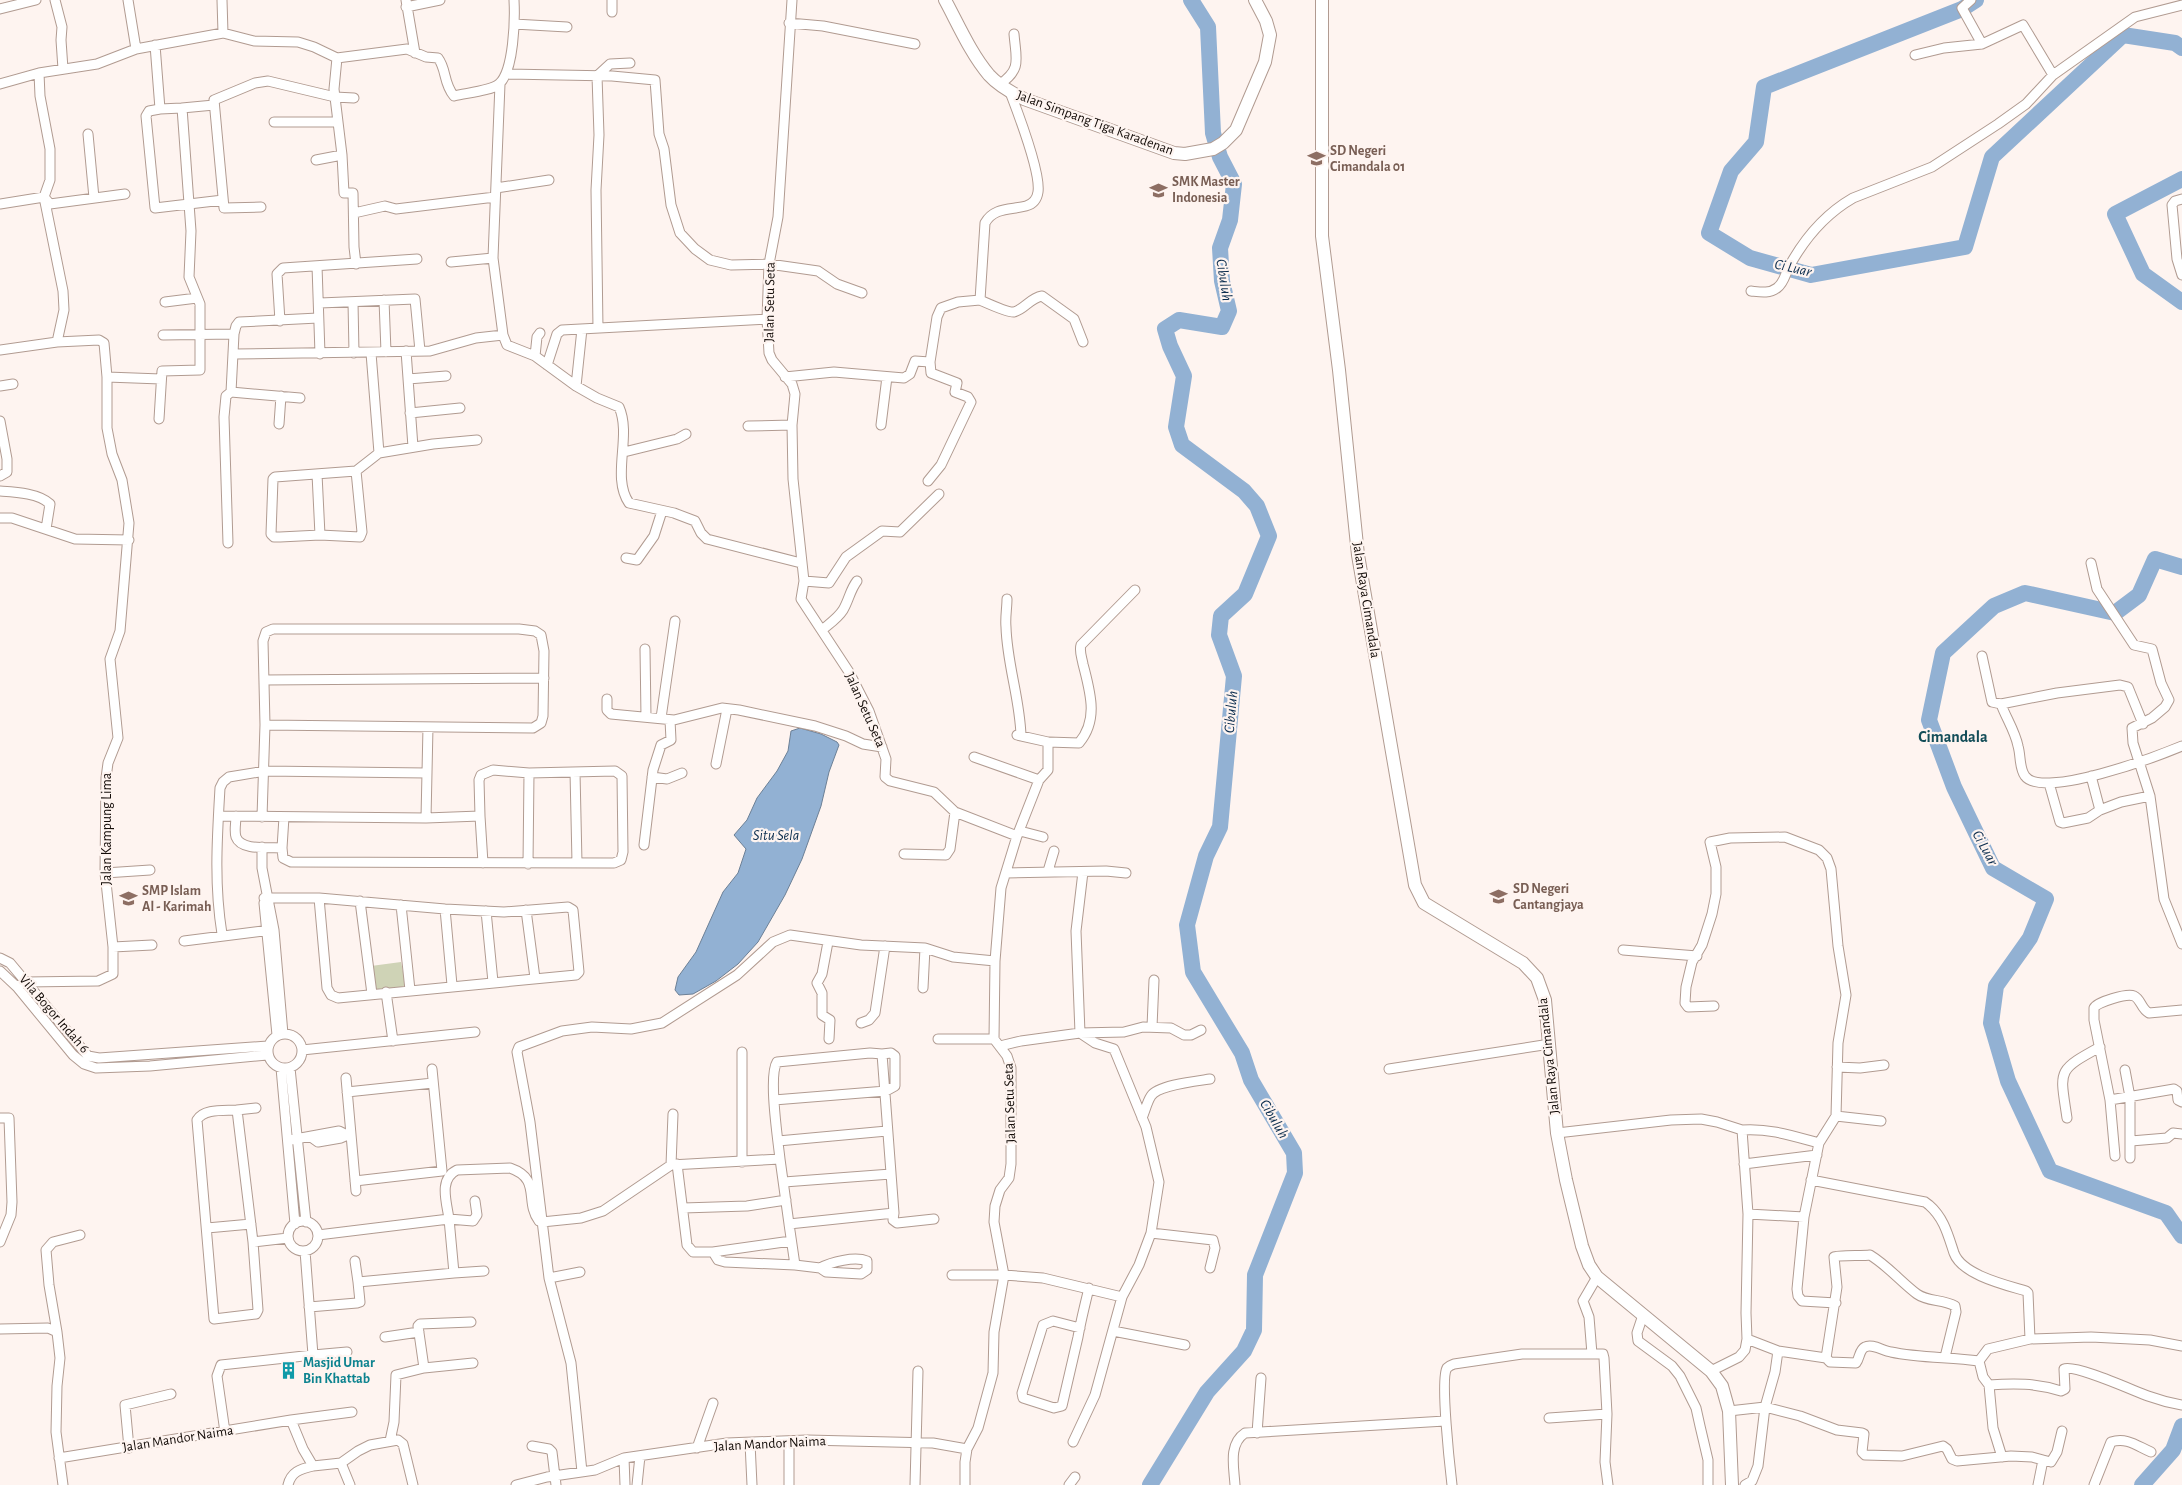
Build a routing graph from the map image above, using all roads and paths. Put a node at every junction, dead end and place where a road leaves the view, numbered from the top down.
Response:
1 (36, 0) edge
2 (55, 0) edge
3 (128, 0) edge
4 (222, 0) edge
5 (440, 0) edge
6 (514, 0) edge
7 (612, 0) edge
8 (792, 0) edge
9 (945, 0) edge
10 (1255, 0) edge
11 (1322, 0) edge
12 (1971, 0) edge
13 (406, 4) edge
14 (2182, 5) edge
15 (0, 9) edge
16 (612, 12) dead end
17 (789, 23) junction
18 (514, 24) junction
19 (566, 27) dead end
20 (223, 33) junction
21 (1014, 34) dead end
22 (1981, 41) junction
23 (915, 44) dead end
24 (155, 45) junction
25 (136, 49) junction
26 (415, 53) junction
27 (1915, 55) dead end
28 (337, 58) junction
29 (630, 63) dead end
30 (64, 68) junction
31 (39, 73) junction
32 (507, 74) junction
33 (2053, 75) junction
34 (597, 76) junction
35 (0, 84) edge
36 (500, 84) junction
37 (1005, 88) junction
38 (335, 97) junction
39 (354, 98) dead end
40 (214, 105) junction
41 (182, 108) junction
42 (160, 109) junction
43 (274, 122) dead end
44 (338, 122) junction
45 (88, 134) dead end
46 (342, 155) junction
47 (316, 160) dead end
48 (549, 180) dead end
49 (496, 192) junction
50 (126, 194) dead end
51 (44, 197) junction
52 (94, 198) junction
53 (2182, 199) edge
54 (223, 200) junction
55 (0, 204) edge
56 (190, 204) junction
57 (261, 207) dead end
58 (354, 213) junction
59 (2179, 250) edge
60 (493, 258) junction
61 (417, 259) dead end
62 (451, 262) dead end
63 (356, 264) junction
64 (770, 264) junction
65 (318, 266) junction
66 (2182, 274) edge
67 (1751, 291) dead end
68 (862, 293) dead end
69 (197, 298) junction
70 (384, 300) junction
71 (980, 300) junction
72 (166, 302) dead end
73 (353, 302) junction
74 (320, 303) junction
75 (318, 318) junction
76 (768, 319) junction
77 (280, 321) junction
78 (598, 328) junction
79 (582, 329) junction
80 (540, 333) dead end
81 (234, 334) junction
82 (163, 335) dead end
83 (201, 335) junction
84 (503, 336) junction
85 (56, 342) junction
86 (1083, 342) dead end
87 (575, 345) dead end
88 (0, 350) edge
89 (406, 351) junction
90 (420, 351) junction
91 (386, 352) junction
92 (354, 353) junction
93 (371, 353) junction
94 (235, 354) junction
95 (320, 354) junction
96 (535, 356) junction
97 (930, 362) junction
98 (547, 365) junction
99 (446, 376) dead end
100 (107, 377) junction
101 (785, 377) junction
102 (887, 377) junction
103 (161, 379) junction
104 (408, 379) junction
105 (13, 384) dead end
106 (574, 385) junction
107 (0, 386) edge
108 (231, 392) junction
109 (281, 396) junction
110 (300, 398) dead end
111 (460, 408) dead end
112 (410, 413) junction
113 (159, 419) dead end
114 (0, 421) edge
115 (279, 424) dead end
116 (792, 425) junction
117 (880, 425) dead end
118 (748, 426) dead end
119 (686, 434) dead end
120 (477, 440) dead end
121 (413, 447) junction
122 (624, 452) junction
123 (379, 453) junction
124 (356, 471) junction
125 (317, 474) junction
126 (0, 476) edge
127 (928, 481) dead end
128 (0, 491) edge
129 (939, 494) dead end
130 (662, 511) junction
131 (0, 518) edge
132 (46, 529) junction
133 (320, 535) junction
134 (129, 540) junction
135 (228, 543) dead end
136 (626, 558) dead end
137 (2091, 563) dead end
138 (801, 564) junction
139 (804, 581) junction
140 (857, 581) dead end
141 (1135, 590) dead end
142 (1007, 599) dead end
143 (675, 621) dead end
144 (822, 630) junction
145 (645, 649) dead end
146 (1982, 656) dead end
147 (544, 678) junction
148 (264, 680) junction
149 (607, 699) dead end
150 (2000, 704) junction
151 (727, 709) junction
152 (646, 717) junction
153 (661, 718) junction
154 (670, 720) junction
155 (2142, 724) junction
156 (266, 725) junction
157 (428, 727) junction
158 (1048, 742) junction
159 (2182, 746) edge
160 (882, 747) junction
161 (974, 757) dead end
162 (2140, 763) junction
163 (716, 764) dead end
164 (264, 772) junction
165 (426, 772) junction
166 (575, 772) junction
167 (529, 773) junction
168 (682, 773) dead end
169 (2091, 776) junction
170 (652, 777) junction
171 (1038, 780) junction
172 (2048, 783) junction
173 (2150, 796) junction
174 (2100, 810) junction
175 (955, 812) junction
176 (219, 816) junction
177 (236, 816) junction
178 (262, 816) junction
179 (480, 816) junction
180 (284, 817) junction
181 (426, 818) junction
182 (1019, 833) junction
183 (1043, 837) dead end
184 (644, 845) dead end
185 (262, 847) junction
186 (282, 848) junction
187 (1054, 851) dead end
188 (904, 854) dead end
189 (577, 862) junction
190 (484, 863) junction
191 (528, 864) junction
192 (150, 870) dead end
193 (1048, 871) junction
194 (1083, 872) junction
195 (105, 873) junction
196 (1006, 873) junction
197 (1126, 873) dead end
198 (266, 896) junction
199 (319, 898) junction
200 (360, 901) junction
201 (401, 905) junction
202 (445, 909) junction
203 (526, 910) junction
204 (486, 911) junction
205 (270, 930) junction
206 (222, 934) junction
207 (184, 940) dead end
208 (828, 942) junction
209 (2182, 944) edge
210 (152, 945) dead end
211 (885, 946) junction
212 (113, 947) junction
213 (925, 948) junction
214 (1623, 950) dead end
215 (1697, 956) junction
216 (0, 958) edge
217 (995, 961) junction
218 (0, 971) edge
219 (535, 978) junction
220 (1154, 980) dead end
221 (26, 982) junction
222 (493, 982) junction
223 (452, 986) junction
224 (17, 987) junction
225 (923, 988) dead end
226 (410, 990) junction
227 (386, 992) junction
228 (372, 994) junction
229 (1714, 1006) dead end
230 (2182, 1010) edge
231 (59, 1023) junction
232 (861, 1023) dead end
233 (1152, 1027) junction
234 (51, 1030) junction
235 (1202, 1030) dead end
236 (475, 1032) dead end
237 (1080, 1033) junction
238 (280, 1035) junction
239 (829, 1039) dead end
240 (938, 1039) dead end
241 (393, 1041) junction
242 (997, 1043) junction
243 (1550, 1044) junction
244 (2100, 1047) junction
245 (302, 1050) junction
246 (268, 1051) junction
247 (742, 1052) dead end
248 (149, 1055) junction
249 (1884, 1065) dead end
250 (150, 1066) junction
251 (1837, 1067) junction
252 (285, 1068) junction
253 (432, 1069) dead end
254 (1389, 1069) dead end
255 (2125, 1070) dead end
256 (346, 1078) dead end
257 (1210, 1079) dead end
258 (433, 1083) junction
259 (886, 1091) junction
260 (347, 1092) junction
261 (2130, 1097) junction
262 (774, 1100) junction
263 (2110, 1100) junction
264 (2182, 1102) edge
265 (256, 1108) dead end
266 (237, 1110) junction
267 (673, 1114) dead end
268 (1836, 1116) junction
269 (0, 1118) edge
270 (1142, 1118) junction
271 (2067, 1118) dead end
272 (1881, 1121) dead end
273 (1742, 1130) junction
274 (887, 1132) junction
275 (1557, 1133) junction
276 (348, 1134) junction
277 (2182, 1134) edge
278 (292, 1140) junction
279 (778, 1141) junction
280 (2132, 1141) junction
281 (1819, 1143) junction
282 (1816, 1155) junction
283 (2115, 1156) dead end
284 (2130, 1158) dead end
285 (780, 1159) junction
286 (742, 1162) junction
287 (1744, 1164) junction
288 (674, 1165) junction
289 (891, 1174) junction
290 (1811, 1180) junction
291 (784, 1182) junction
292 (786, 1200) junction
293 (475, 1201) dead end
294 (683, 1208) junction
295 (894, 1213) junction
296 (1748, 1214) junction
297 (1804, 1217) junction
298 (448, 1219) junction
299 (934, 1219) dead end
300 (306, 1222) junction
301 (542, 1222) junction
302 (251, 1224) junction
303 (295, 1224) junction
304 (789, 1224) junction
305 (207, 1228) junction
306 (1151, 1233) junction
307 (80, 1235) dead end
308 (318, 1235) junction
309 (288, 1238) junction
310 (791, 1241) junction
311 (0, 1242) edge
312 (253, 1242) junction
313 (305, 1251) junction
314 (713, 1252) junction
315 (355, 1261) dead end
316 (795, 1265) junction
317 (820, 1268) dead end
318 (1210, 1268) dead end
319 (484, 1271) dead end
320 (580, 1272) dead end
321 (454, 1273) junction
322 (952, 1275) dead end
323 (1004, 1275) junction
324 (1597, 1277) junction
325 (549, 1278) junction
326 (358, 1282) junction
327 (1089, 1288) junction
328 (1122, 1296) junction
329 (1836, 1303) junction
330 (309, 1307) junction
331 (1643, 1315) junction
332 (471, 1322) dead end
333 (1080, 1328) junction
334 (0, 1329) edge
335 (1113, 1331) junction
336 (57, 1332) junction
337 (419, 1332) junction
338 (385, 1337) dead end
339 (1748, 1339) junction
340 (2030, 1339) junction
341 (1185, 1345) dead end
342 (2182, 1346) edge
343 (1778, 1351) junction
344 (348, 1352) dead end
345 (1592, 1354) junction
346 (313, 1355) junction
347 (1945, 1356) junction
348 (1826, 1358) junction
349 (1979, 1361) junction
350 (473, 1363) dead end
351 (424, 1368) junction
352 (918, 1371) dead end
353 (1711, 1372) junction
354 (1261, 1378) dead end
355 (1989, 1385) junction
356 (171, 1394) dead end
357 (713, 1403) dead end
358 (2182, 1405) edge
359 (1765, 1407) junction
360 (1729, 1411) junction
361 (352, 1412) dead end
362 (1607, 1414) junction
363 (1549, 1418) dead end
364 (291, 1420) junction
365 (1445, 1421) junction
366 (2062, 1431) dead end
367 (225, 1432) junction
368 (1257, 1433) junction
369 (390, 1441) junction
370 (789, 1441) junction
371 (1073, 1442) dead end
372 (750, 1443) junction
373 (916, 1443) junction
374 (532, 1446) dead end
375 (129, 1448) junction
376 (697, 1448) junction
377 (967, 1448) junction
378 (2151, 1452) dead end
379 (640, 1456) junction
380 (2002, 1457) junction
381 (59, 1458) junction
382 (624, 1458) junction
383 (2043, 1460) junction
384 (342, 1463) junction
385 (311, 1466) junction
386 (582, 1472) junction
387 (555, 1480) edge
388 (63, 1485) edge
389 (288, 1485) edge
390 (350, 1485) edge
391 (413, 1485) edge
392 (516, 1485) edge
393 (625, 1485) edge
394 (637, 1485) edge
395 (752, 1485) edge
396 (789, 1485) edge
397 (915, 1485) edge
398 (965, 1485) edge
399 (1236, 1485) edge
400 (1452, 1485) edge
401 (1608, 1485) edge
402 (1708, 1485) edge
403 (1732, 1485) edge
404 (1745, 1485) edge
405 (2038, 1485) edge
406 (2094, 1485) edge

1 - 15 street
2 - 30 street
3 - 25 street
4 - 20 street
5 - 13 street
6 - 18 street
7 - 16 street
8 - 17 street, Jalan Setu Seta
9 - 37 street, Jalan Simpang Tiga Karadenan
10 - 37 street, Jalan Simpang Tiga Karadenan
11 - 243 street, Jalan Raya Cimandala
12 - 22 street
13 - 26 street
14 - 33 street
17 - 23 street
17 - 64 street, Jalan Setu Seta
18 - 19 street
18 - 32 street
20 - 24 street
20 - 28 street
21 - 37 street
22 - 27 street
22 - 33 street
24 - 25 street
24 - 42 street
25 - 30 street
26 - 28 street
26 - 36 street
28 - 38 street
29 - 34 street
30 - 31 street
31 - 35 street
31 - 51 street
32 - 34 street
32 - 36 street
33 - 67 street
34 - 64 street
34 - 78 street
36 - 49 street
37 - 71 street
38 - 39 street
38 - 40 street
38 - 44 street
40 - 41 street
40 - 54 street
41 - 42 street
41 - 56 street
42 - 56 street
43 - 44 street
44 - 46 street
45 - 52 street
46 - 47 street
46 - 58 street
48 - 49 street
49 - 58 street
49 - 60 street
50 - 52 street
51 - 52 street
51 - 55 street
51 - 85 street
53 - 59 street
54 - 56 street
54 - 57 street
56 - 69 street
58 - 63 street
59 - 66 street
60 - 62 street
60 - 84 street
61 - 63 street
63 - 65 street
64 - 68 street
64 - 76 street, Jalan Setu Seta
65 - 74 street
65 - 77 street
69 - 72 street
69 - 83 street
70 - 73 street
70 - 90 street
70 - 91 street
71 - 86 street
71 - 97 street
73 - 74 street
73 - 92 street
74 - 75 street
75 - 77 street
75 - 95 street
76 - 78 street
76 - 101 street, Jalan Setu Seta
77 - 81 street
78 - 79 street
79 - 98 street
79 - 106 street
80 - 96 street
81 - 83 street
81 - 94 street
82 - 83 street
83 - 103 street
84 - 90 street
84 - 96 street
85 - 88 street
85 - 100 street, Jalan Kampung Lima
87 - 106 street
89 - 90 street
89 - 91 street
89 - 104 street
91 - 93 street
92 - 93 street
92 - 95 street
93 - 123 street
94 - 95 street
94 - 108 street
96 - 98 street
97 - 102 street
97 - 127 street
98 - 106 street
99 - 104 street
100 - 103 street
100 - 134 street, Jalan Kampung Lima
101 - 102 street
101 - 116 street, Jalan Setu Seta
102 - 117 street
103 - 113 street
104 - 112 street
105 - 107 street
106 - 122 street
108 - 109 street
108 - 135 street
109 - 110 street
109 - 115 street
111 - 112 street
112 - 121 street
114 - 126 street
116 - 118 street
116 - 138 street, Jalan Setu Seta
119 - 122 street
120 - 121 street
121 - 123 street
122 - 130 street
123 - 124 street
124 - 125 street
124 - 133 street
125 - 133 street
125 - 133 street
128 - 132 street
129 - 139 street
130 - 136 street
130 - 138 street
131 - 132 street
132 - 134 street
134 - 195 street, Jalan Kampung Lima
137 - 155 street
138 - 139 street, Jalan Setu Seta
139 - 144 street, Jalan Setu Seta
140 - 144 street
141 - 158 street
142 - 158 street
143 - 153 street
144 - 160 street, Jalan Setu Seta
145 - 152 street
146 - 150 street
147 - 148 street
147 - 148 street
147 - 157 street
148 - 156 street
149 - 152 street
150 - 155 street
150 - 172 street
151 - 154 street
151 - 160 street
151 - 163 street
152 - 153 street
153 - 154 street
154 - 170 street
155 - 162 street
156 - 157 street
156 - 164 street
157 - 165 street
158 - 171 street
159 - 162 street
160 - 175 street, Jalan Setu Seta
161 - 171 street
162 - 169 street
162 - 173 street
164 - 165 street
164 - 176 street
164 - 178 street
165 - 181 street
166 - 167 street
166 - 189 street
166 - 189 street
167 - 179 street
167 - 191 street
168 - 170 street
169 - 172 street
169 - 174 street
170 - 184 street
171 - 182 street
172 - 174 street
173 - 174 street
173 - 209 street
175 - 182 street, Jalan Setu Seta
175 - 188 street
176 - 177 street
176 - 206 street
177 - 178 street
177 - 185 street
178 - 180 street
179 - 181 street
179 - 190 street
180 - 181 street
180 - 186 street
182 - 183 street
182 - 196 street, Jalan Setu Seta
185 - 186 street
185 - 198 street
186 - 190 street
187 - 193 street
189 - 191 street
190 - 191 street
192 - 195 street
193 - 194 street
193 - 196 street
194 - 197 street
194 - 237 street
195 - 212 street, Jalan Kampung Lima
196 - 217 street, Jalan Setu Seta
198 - 199 street
198 - 205 street
199 - 200 street
199 - 228 street
200 - 201 street
200 - 228 street
201 - 202 street
201 - 226 street
202 - 204 street
202 - 223 street
203 - 204 street
203 - 219 street
203 - 219 street
204 - 222 street
205 - 206 street
205 - 238 street
206 - 207 street
208 - 211 street
208 - 239 street
208 - 301 street
210 - 212 street
211 - 213 street
211 - 232 street
212 - 221 street, Jalan Kampung Lima
213 - 217 street
213 - 225 street
214 - 215 street
215 - 229 street
215 - 251 street
216 - 221 street, Vila Bogor Indah 6
217 - 242 street, Jalan Setu Seta
218 - 224 street
219 - 222 street
220 - 233 street
221 - 224 street
221 - 231 street, Vila Bogor Indah 6
222 - 223 street
223 - 226 street
224 - 234 street
226 - 227 street
227 - 228 street
227 - 241 street
230 - 244 street
231 - 234 street
231 - 248 street, Vila Bogor Indah 6
233 - 235 street
233 - 237 street
234 - 250 street
236 - 241 street
237 - 242 street
237 - 270 street
238 - 245 street
238 - 246 street
240 - 242 street
241 - 245 street
242 - 323 street, Jalan Setu Seta
243 - 254 street
243 - 275 street, Jalan Raya Cimandala
244 - 263 street
244 - 271 street
245 - 252 street
246 - 248 street, Vila Bogor Indah 6
246 - 250 street
246 - 252 street
247 - 286 street
248 - 250 street
249 - 251 street
251 - 268 street
252 - 278 street
253 - 258 street
255 - 261 street
256 - 260 street
257 - 270 street
258 - 260 street
258 - 276 street
259 - 262 street
259 - 262 street
259 - 274 street
260 - 276 street
261 - 263 street
261 - 264 street
261 - 280 street
262 - 279 street
263 - 283 street
265 - 266 street
266 - 302 street
266 - 305 street
267 - 288 street
268 - 272 street
268 - 281 street
269 - 311 street
270 - 306 street
273 - 275 street, Jalan Raya Cimandala
273 - 281 street, Jalan Raya Cimandala
273 - 287 street
274 - 279 street
274 - 289 street
275 - 324 street, Jalan Raya Cimandala
276 - 278 street
277 - 280 street
278 - 300 street
278 - 303 street
279 - 285 street
280 - 284 street
281 - 282 street
282 - 287 street
282 - 290 street
285 - 286 street
285 - 291 street
286 - 288 street
287 - 296 street
288 - 294 street
288 - 301 street
289 - 291 street
289 - 295 street
290 - 297 street
290 - 340 street
291 - 292 street
292 - 294 street
292 - 304 street
293 - 298 street
294 - 314 street
295 - 299 street
295 - 304 street
296 - 297 street
296 - 339 street
297 - 329 street
298 - 301 street
298 - 308 street
298 - 321 street
300 - 303 street
300 - 308 street
301 - 325 street
302 - 305 street
302 - 312 street
303 - 309 street
304 - 310 street
305 - 312 street
306 - 318 street
306 - 328 street
307 - 336 street
308 - 313 street
309 - 312 street
309 - 313 street
310 - 314 street
310 - 316 street
313 - 330 street
314 - 316 street
315 - 326 street
316 - 317 street
319 - 321 street
320 - 325 street
321 - 326 street
322 - 323 street
323 - 327 street
323 - 377 street, Jalan Setu Seta
324 - 331 street, Jalan Raya Cimandala
324 - 345 street
325 - 386 street
326 - 330 street
327 - 328 street
327 - 333 street
328 - 335 street
329 - 347 street
329 - 348 street
330 - 346 street
331 - 353 street, Jalan Raya Cimandala
331 - 402 street
332 - 337 street
333 - 333 street
334 - 336 street
335 - 341 street
335 - 371 street
336 - 381 street
337 - 338 street
337 - 351 street
339 - 343 street
339 - 353 street
340 - 342 street
340 - 349 street
343 - 348 street
343 - 359 street
344 - 346 street
345 - 362 street
345 - 365 street
346 - 367 street
347 - 348 street
347 - 349 street
349 - 355 street
350 - 351 street
351 - 369 street
352 - 373 street
353 - 360 street, Jalan Raya Cimandala
354 - 368 street
355 - 358 street
355 - 380 street
356 - 375 street
357 - 376 street
359 - 360 street
359 - 380 street
359 - 404 street
360 - 403 street, Jalan Raya Cimandala
361 - 364 street, Jalan Mandor Naima
362 - 363 street
362 - 401 street
364 - 367 street, Jalan Mandor Naima
364 - 385 street
365 - 368 street
365 - 400 street
366 - 383 street
367 - 375 street, Jalan Mandor Naima
368 - 399 street
369 - 384 street
369 - 391 street
370 - 372 street, Jalan Mandor Naima
370 - 373 street, Jalan Mandor Naima
370 - 396 street
372 - 376 street, Jalan Mandor Naima
372 - 395 street
373 - 377 street, Jalan Mandor Naima
373 - 397 street
374 - 387 street
375 - 381 street, Jalan Mandor Naima
376 - 379 street, Jalan Mandor Naima
377 - 398 street, Jalan Setu Seta
378 - 406 street
379 - 382 street, Jalan Mandor Naima
379 - 394 street
380 - 383 street
381 - 388 street
382 - 386 street, Jalan Mandor Naima
382 - 393 street
383 - 405 street
384 - 385 street
384 - 390 street
385 - 389 street
386 - 387 street, Jalan Mandor Naima
387 - 392 street, Jalan Mandor Naima

